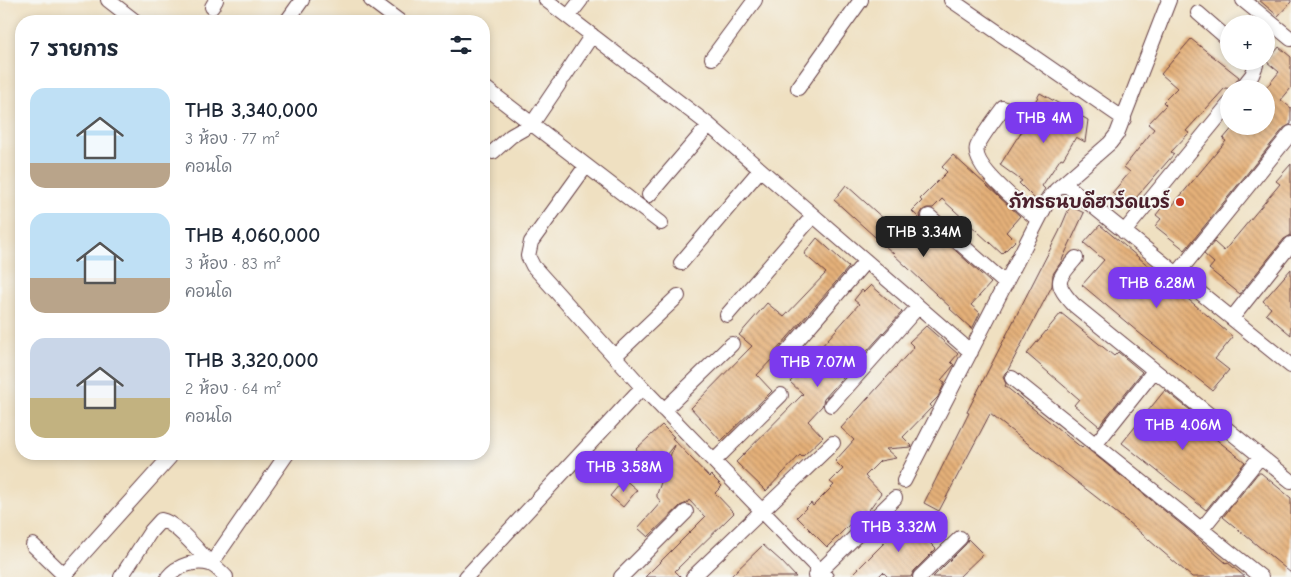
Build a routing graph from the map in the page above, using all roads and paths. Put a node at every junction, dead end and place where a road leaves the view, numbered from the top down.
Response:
1 (108, 0) edge
2 (302, 0) edge
3 (371, 0) edge
4 (546, 0) edge
5 (581, 0) edge
6 (755, 0) edge
7 (861, 0) edge
8 (951, 0) edge
9 (1169, 0) edge
10 (1243, 0) edge
11 (1198, 13) dead end
12 (127, 15) edge
13 (291, 15) edge
14 (391, 15) edge
15 (568, 17) junction
16 (1220, 32) edge
17 (592, 35) junction
18 (1291, 39) edge
19 (712, 58) dead end
20 (798, 88) dead end
21 (490, 92) edge
22 (1002, 108) dead end
23 (1220, 115) edge
24 (1124, 120) junction
25 (532, 124) junction
26 (709, 125) junction
27 (1291, 133) edge
28 (493, 152) dead end
29 (586, 166) junction
30 (760, 170) junction
31 (1064, 184) junction
32 (650, 195) dead end
33 (814, 216) junction
34 (929, 216) dead end
35 (1038, 220) junction
36 (661, 223) dead end
37 (1124, 232) junction
38 (1291, 244) edge
39 (1076, 258) dead end
40 (866, 261) junction
41 (681, 263) dead end
42 (1177, 274) junction
43 (1006, 284) junction
44 (678, 296) dead end
45 (918, 307) junction
46 (727, 315) dead end
47 (1232, 318) junction
48 (732, 344) dead end
49 (971, 352) junction
50 (615, 356) junction
51 (780, 359) dead end
52 (1290, 362) edge
53 (1154, 371) junction
54 (1012, 378) dead end
55 (636, 394) dead end
56 (781, 395) dead end
57 (831, 405) dead end
58 (664, 410) junction
59 (833, 442) dead end
60 (1095, 445) junction
61 (1260, 457) junction
62 (167, 460) edge
63 (283, 460) edge
64 (714, 461) junction
65 (904, 481) dead end
66 (1291, 481) edge
67 (895, 498) dead end
68 (762, 511) junction
69 (686, 512) dead end
70 (1201, 530) junction
71 (960, 538) dead end
72 (33, 545) dead end
73 (211, 564) junction
74 (820, 575) edge
75 (65, 576) edge
76 (121, 577) edge
77 (168, 577) edge
78 (226, 577) edge
79 (466, 577) edge
80 (621, 577) edge
81 (693, 577) edge
82 (920, 577) edge
83 (1261, 577) edge

1 - 12 street
2 - 13 street
3 - 14 street
4 - 15 street
5 - 15 street
6 - 19 street
7 - 20 street
8 - 24 street
9 - 24 street
10 - 18 street
11 - 16 street
15 - 17 street
17 - 25 street
17 - 26 street
21 - 25 street
22 - 35 street
23 - 37 street
24 - 31 street
25 - 28 street
25 - 29 street
26 - 30 street
26 - 32 street
27 - 42 street
29 - 36 street
29 - 50 street
30 - 33 street
30 - 41 street
31 - 35 street
31 - 37 street
33 - 40 street
33 - 46 street
34 - 43 street
35 - 43 street
37 - 42 street
38 - 47 street
39 - 53 street
40 - 45 street
40 - 51 street
42 - 47 street
43 - 49 street
44 - 50 street
45 - 49 street
45 - 57 street
47 - 52 street
48 - 58 street
49 - 65 street
50 - 58 street
53 - 60 street
53 - 61 street
54 - 60 street
55 - 79 street
56 - 64 street
58 - 64 street
59 - 68 street
60 - 70 street
61 - 66 street
61 - 70 street
62 - 75 street
63 - 73 street
64 - 68 street
67 - 74 street
68 - 74 street
68 - 81 street
69 - 80 street
70 - 83 street
71 - 82 street
72 - 75 street
73 - 76 street
73 - 77 street
73 - 78 street

